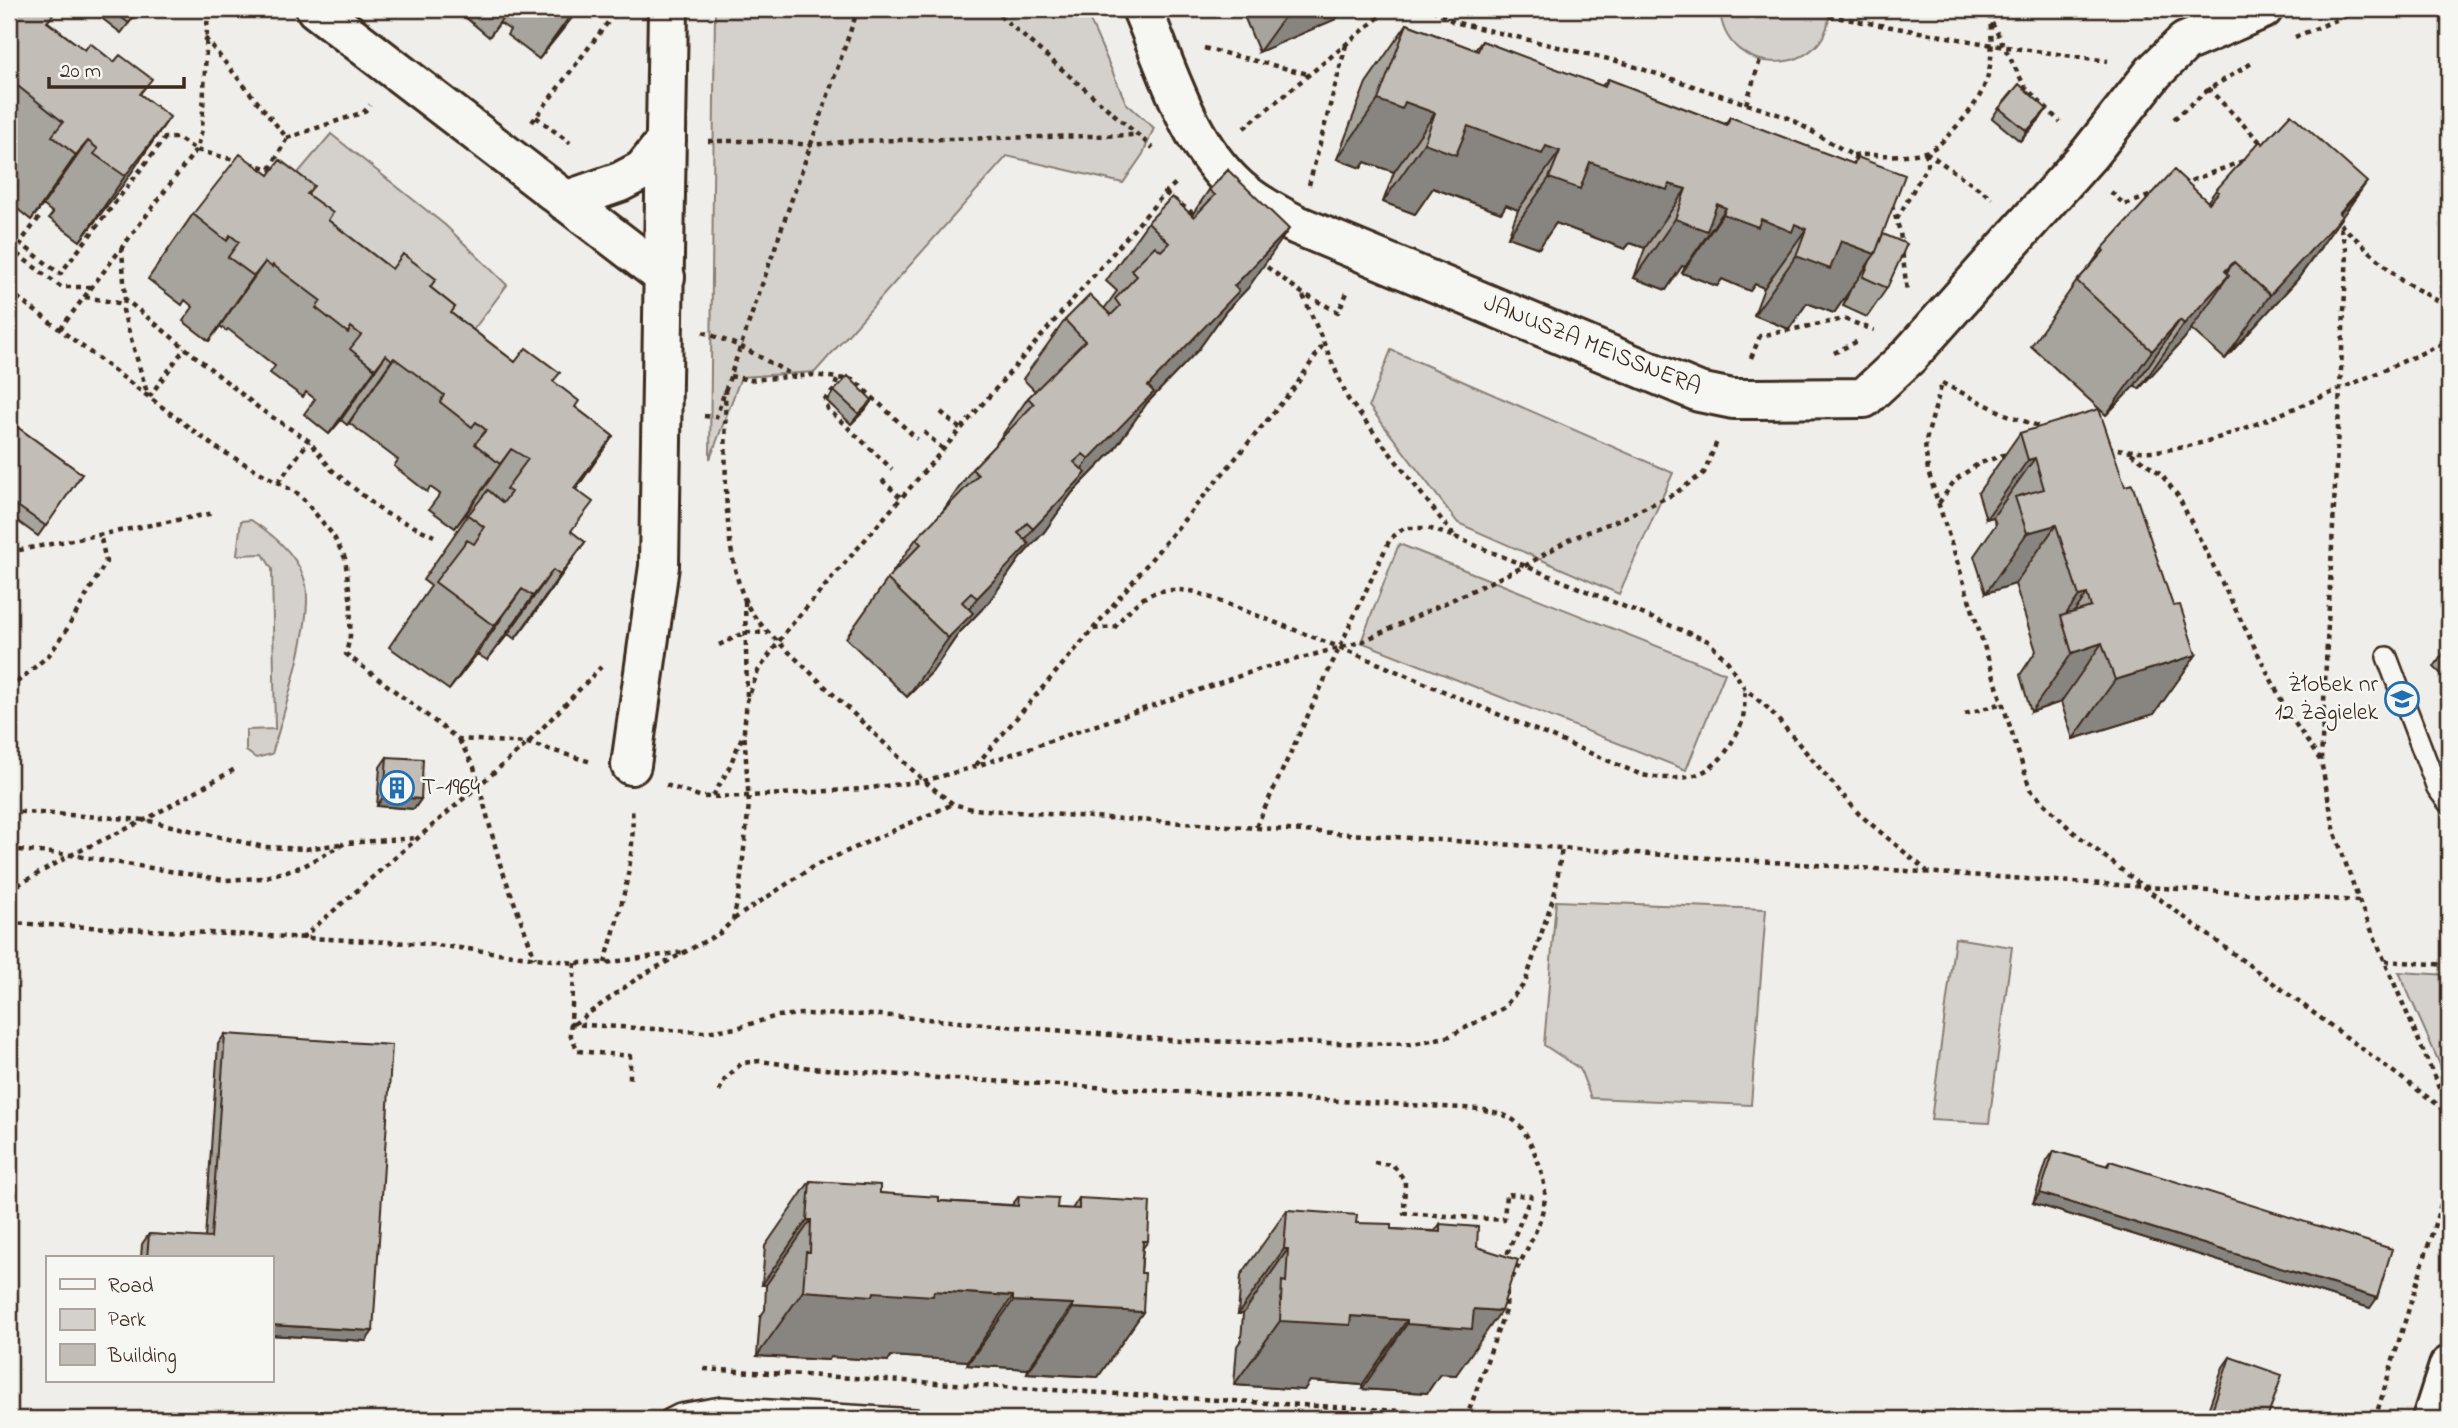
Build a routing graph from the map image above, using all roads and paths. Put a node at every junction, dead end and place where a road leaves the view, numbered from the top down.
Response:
1 (208, 9) edge
2 (316, 9) edge
3 (618, 9) edge
4 (668, 9) edge
5 (858, 9) edge
6 (992, 9) edge
7 (1142, 9) edge
8 (1389, 9) edge
9 (1432, 9) edge
10 (1989, 9) edge
11 (2263, 9) edge
12 (2363, 9) edge
13 (1829, 16) dead end
14 (1990, 20) junction
15 (205, 38) junction
16 (1346, 44) junction
17 (2284, 44) dead end
18 (1993, 45) junction
19 (2006, 47) junction
20 (2263, 57) dead end
21 (1205, 59) dead end
22 (1760, 60) dead end
23 (2110, 61) dead end
24 (396, 71) junction
25 (1309, 75) junction
26 (2209, 89) junction
27 (1746, 104) junction
28 (536, 117) junction
29 (1235, 118) dead end
30 (2165, 127) dead end
31 (1241, 130) junction
32 (1138, 135) junction
33 (287, 138) junction
34 (1251, 138) dead end
35 (666, 141) junction
36 (570, 143) dead end
37 (811, 145) junction
38 (196, 150) junction
39 (2270, 151) edge
40 (1926, 152) junction
41 (2090, 153) junction
42 (1161, 154) dead end
43 (1852, 155) junction
44 (507, 156) junction
45 (2258, 156) edge
46 (1860, 163) edge
47 (1298, 181) dead end
48 (2173, 187) edge
49 (2110, 191) junction
50 (2161, 191) edge
51 (1165, 193) dead end
52 (1889, 197) edge
53 (1993, 198) dead end
54 (565, 201) junction
55 (2101, 201) dead end
56 (2330, 214) edge
57 (39, 218) dead end
58 (1896, 220) junction
59 (2339, 223) junction
60 (122, 247) junction
61 (9, 248) edge
62 (665, 277) junction
63 (92, 287) junction
64 (9, 291) edge
65 (1301, 293) dead end
66 (85, 297) junction
67 (1907, 297) dead end
68 (124, 302) junction
69 (2449, 307) edge
70 (664, 327) junction
71 (60, 330) junction
72 (2449, 341) edge
73 (1323, 345) junction
74 (740, 346) junction
75 (185, 348) junction
76 (1824, 355) dead end
77 (1738, 356) dead end
78 (1751, 360) junction
79 (1763, 362) dead end
80 (1951, 373) dead end
81 (730, 376) junction
82 (796, 377) junction
83 (836, 380) junction
84 (1942, 383) junction
85 (726, 389) junction
86 (2341, 390) junction
87 (149, 398) junction
88 (941, 412) dead end
89 (716, 416) dead end
90 (961, 429) junction
91 (924, 432) dead end
92 (2054, 432) edge
93 (917, 439) dead end
94 (309, 441) junction
95 (2105, 446) edge
96 (943, 449) junction
97 (2018, 450) dead end
98 (2131, 453) junction
99 (892, 469) dead end
100 (1704, 472) dead end
101 (882, 481) dead end
102 (278, 482) junction
103 (901, 498) junction
104 (1938, 504) junction
105 (214, 513) dead end
106 (100, 534) junction
107 (434, 536) dead end
108 (1455, 537) junction
109 (9, 552) edge
110 (1525, 566) junction
111 (745, 601) junction
112 (1093, 629) junction
113 (746, 632) junction
114 (769, 633) junction
115 (778, 641) junction
116 (719, 645) dead end
117 (1339, 647) junction
118 (2387, 657) dead end
119 (603, 665) dead end
120 (1745, 689) junction
121 (9, 690) edge
122 (747, 701) junction
123 (2003, 703) junction
124 (1965, 715) dead end
125 (744, 730) junction
126 (458, 739) junction
127 (528, 743) junction
128 (2320, 761) junction
129 (974, 767) junction
130 (235, 769) dead end
131 (924, 781) junction
132 (631, 782) joint
133 (479, 785) junction
134 (748, 796) junction
135 (702, 797) dead end
136 (712, 797) junction
137 (953, 804) junction
138 (2449, 804) edge
139 (9, 811) edge
140 (145, 820) junction
141 (1256, 827) junction
142 (419, 837) junction
143 (345, 843) junction
144 (1562, 848) junction
145 (9, 849) edge
146 (71, 855) junction
147 (1927, 872) junction
148 (2142, 886) junction
149 (9, 890) edge
150 (2359, 901) junction
151 (733, 920) junction
152 (9, 923) edge
153 (302, 938) junction
154 (689, 951) junction
155 (535, 958) junction
156 (2385, 961) junction
157 (575, 963) junction
158 (605, 963) junction
159 (2449, 965) edge
160 (572, 1024) junction
161 (630, 1083) dead end
162 (719, 1091) dead end
163 (2449, 1103) edge
164 (2449, 1113) edge
165 (1374, 1163) dead end
166 (2449, 1178) edge
167 (1508, 1264) edge
168 (1508, 1276) edge
169 (1507, 1288) junction
170 (2449, 1366) edge
171 (704, 1369) dead end
172 (1467, 1417) edge
173 (670, 1419) edge
174 (915, 1419) edge
175 (2375, 1419) edge
176 (2432, 1419) edge

1 - 15 path
2 - 24 street
3 - 28 path
4 - 35 street
5 - 37 path
6 - 32 path
7 - 41 street, JANUSZA MEISSNERA
8 - 16 path
9 - 27 path
10 - 14 path
11 - 41 street, JANUSZA MEISSNERA
12 - 17 path
13 - 18 path
14 - 18 path
14 - 19 path
15 - 33 path
15 - 38 path
16 - 25 path
16 - 47 path
18 - 19 path
18 - 40 path
19 - 23 path
19 - 41 path
20 - 26 path
21 - 25 path
22 - 27 path
24 - 33 path
24 - 44 street
25 - 31 path
26 - 30 path
26 - 39 path
27 - 43 path
28 - 36 path
28 - 44 path
29 - 31 path
31 - 34 path
32 - 37 path
32 - 42 path
33 - 38 path
35 - 37 path
35 - 54 street
35 - 62 street
37 - 74 path
38 - 57 path
38 - 60 path
40 - 43 path
40 - 53 path
40 - 58 path
41 - 49 path
43 - 46 path
44 - 54 street
45 - 48 path
49 - 50 path
49 - 55 path
51 - 90 path
52 - 58 path
54 - 62 street
56 - 59 path
58 - 67 path
59 - 69 path
59 - 86 path
60 - 63 path
60 - 68 path
61 - 63 path
62 - 70 street
63 - 66 path
64 - 71 path
65 - 73 path
66 - 68 path
66 - 71 path
68 - 75 path
68 - 87 path
70 - 74 path
70 - 132 street
71 - 87 path
72 - 86 path
73 - 108 path
73 - 112 path
74 - 81 path
74 - 82 path
75 - 87 path
75 - 94 path
76 - 78 path
77 - 78 path
78 - 79 path
80 - 84 path
81 - 82 path
81 - 85 path
82 - 83 path
83 - 93 path
83 - 99 path
84 - 92 path
84 - 104 path
85 - 89 path
85 - 111 path
86 - 98 path
86 - 128 path
87 - 102 path
88 - 90 path
90 - 96 path
91 - 96 path
94 - 102 path
94 - 107 path
95 - 98 path
96 - 103 path
97 - 104 path
98 - 128 path
100 - 110 path
101 - 103 path
102 - 126 path
103 - 115 path
104 - 123 path
105 - 106 path
106 - 109 path
106 - 121 path
108 - 110 path
108 - 117 path
110 - 117 path
110 - 120 path
111 - 113 path
111 - 114 path
112 - 117 path
112 - 129 path
113 - 114 path
113 - 116 path
113 - 122 path
114 - 115 path
115 - 122 path
115 - 131 path
117 - 120 path
117 - 129 path
117 - 141 path
118 - 138 lane
119 - 127 path
120 - 147 path
122 - 125 path
123 - 124 path
123 - 148 path
125 - 134 path
125 - 136 path
126 - 127 path
126 - 133 path
127 - 133 path
128 - 150 path
129 - 131 path
130 - 140 path
131 - 134 path
131 - 137 path
132 - 158 path
133 - 142 path
133 - 155 path
134 - 136 path
134 - 151 path
135 - 136 path
137 - 141 path
137 - 151 path
139 - 140 path
140 - 143 path
140 - 146 path
141 - 144 path
142 - 143 path
142 - 153 path
143 - 146 path
144 - 147 path
144 - 160 path
145 - 146 path
146 - 149 path
147 - 148 path
148 - 150 path
148 - 164 path
150 - 156 path
151 - 154 path
152 - 153 path
153 - 155 path
154 - 158 path
154 - 160 path
155 - 157 path
156 - 159 path
156 - 163 path
157 - 158 path
157 - 160 path
160 - 161 path
162 - 169 path
165 - 167 path
166 - 175 path
168 - 169 path
169 - 172 path
170 - 176 street
171 - 172 path
173 - 174 lane

